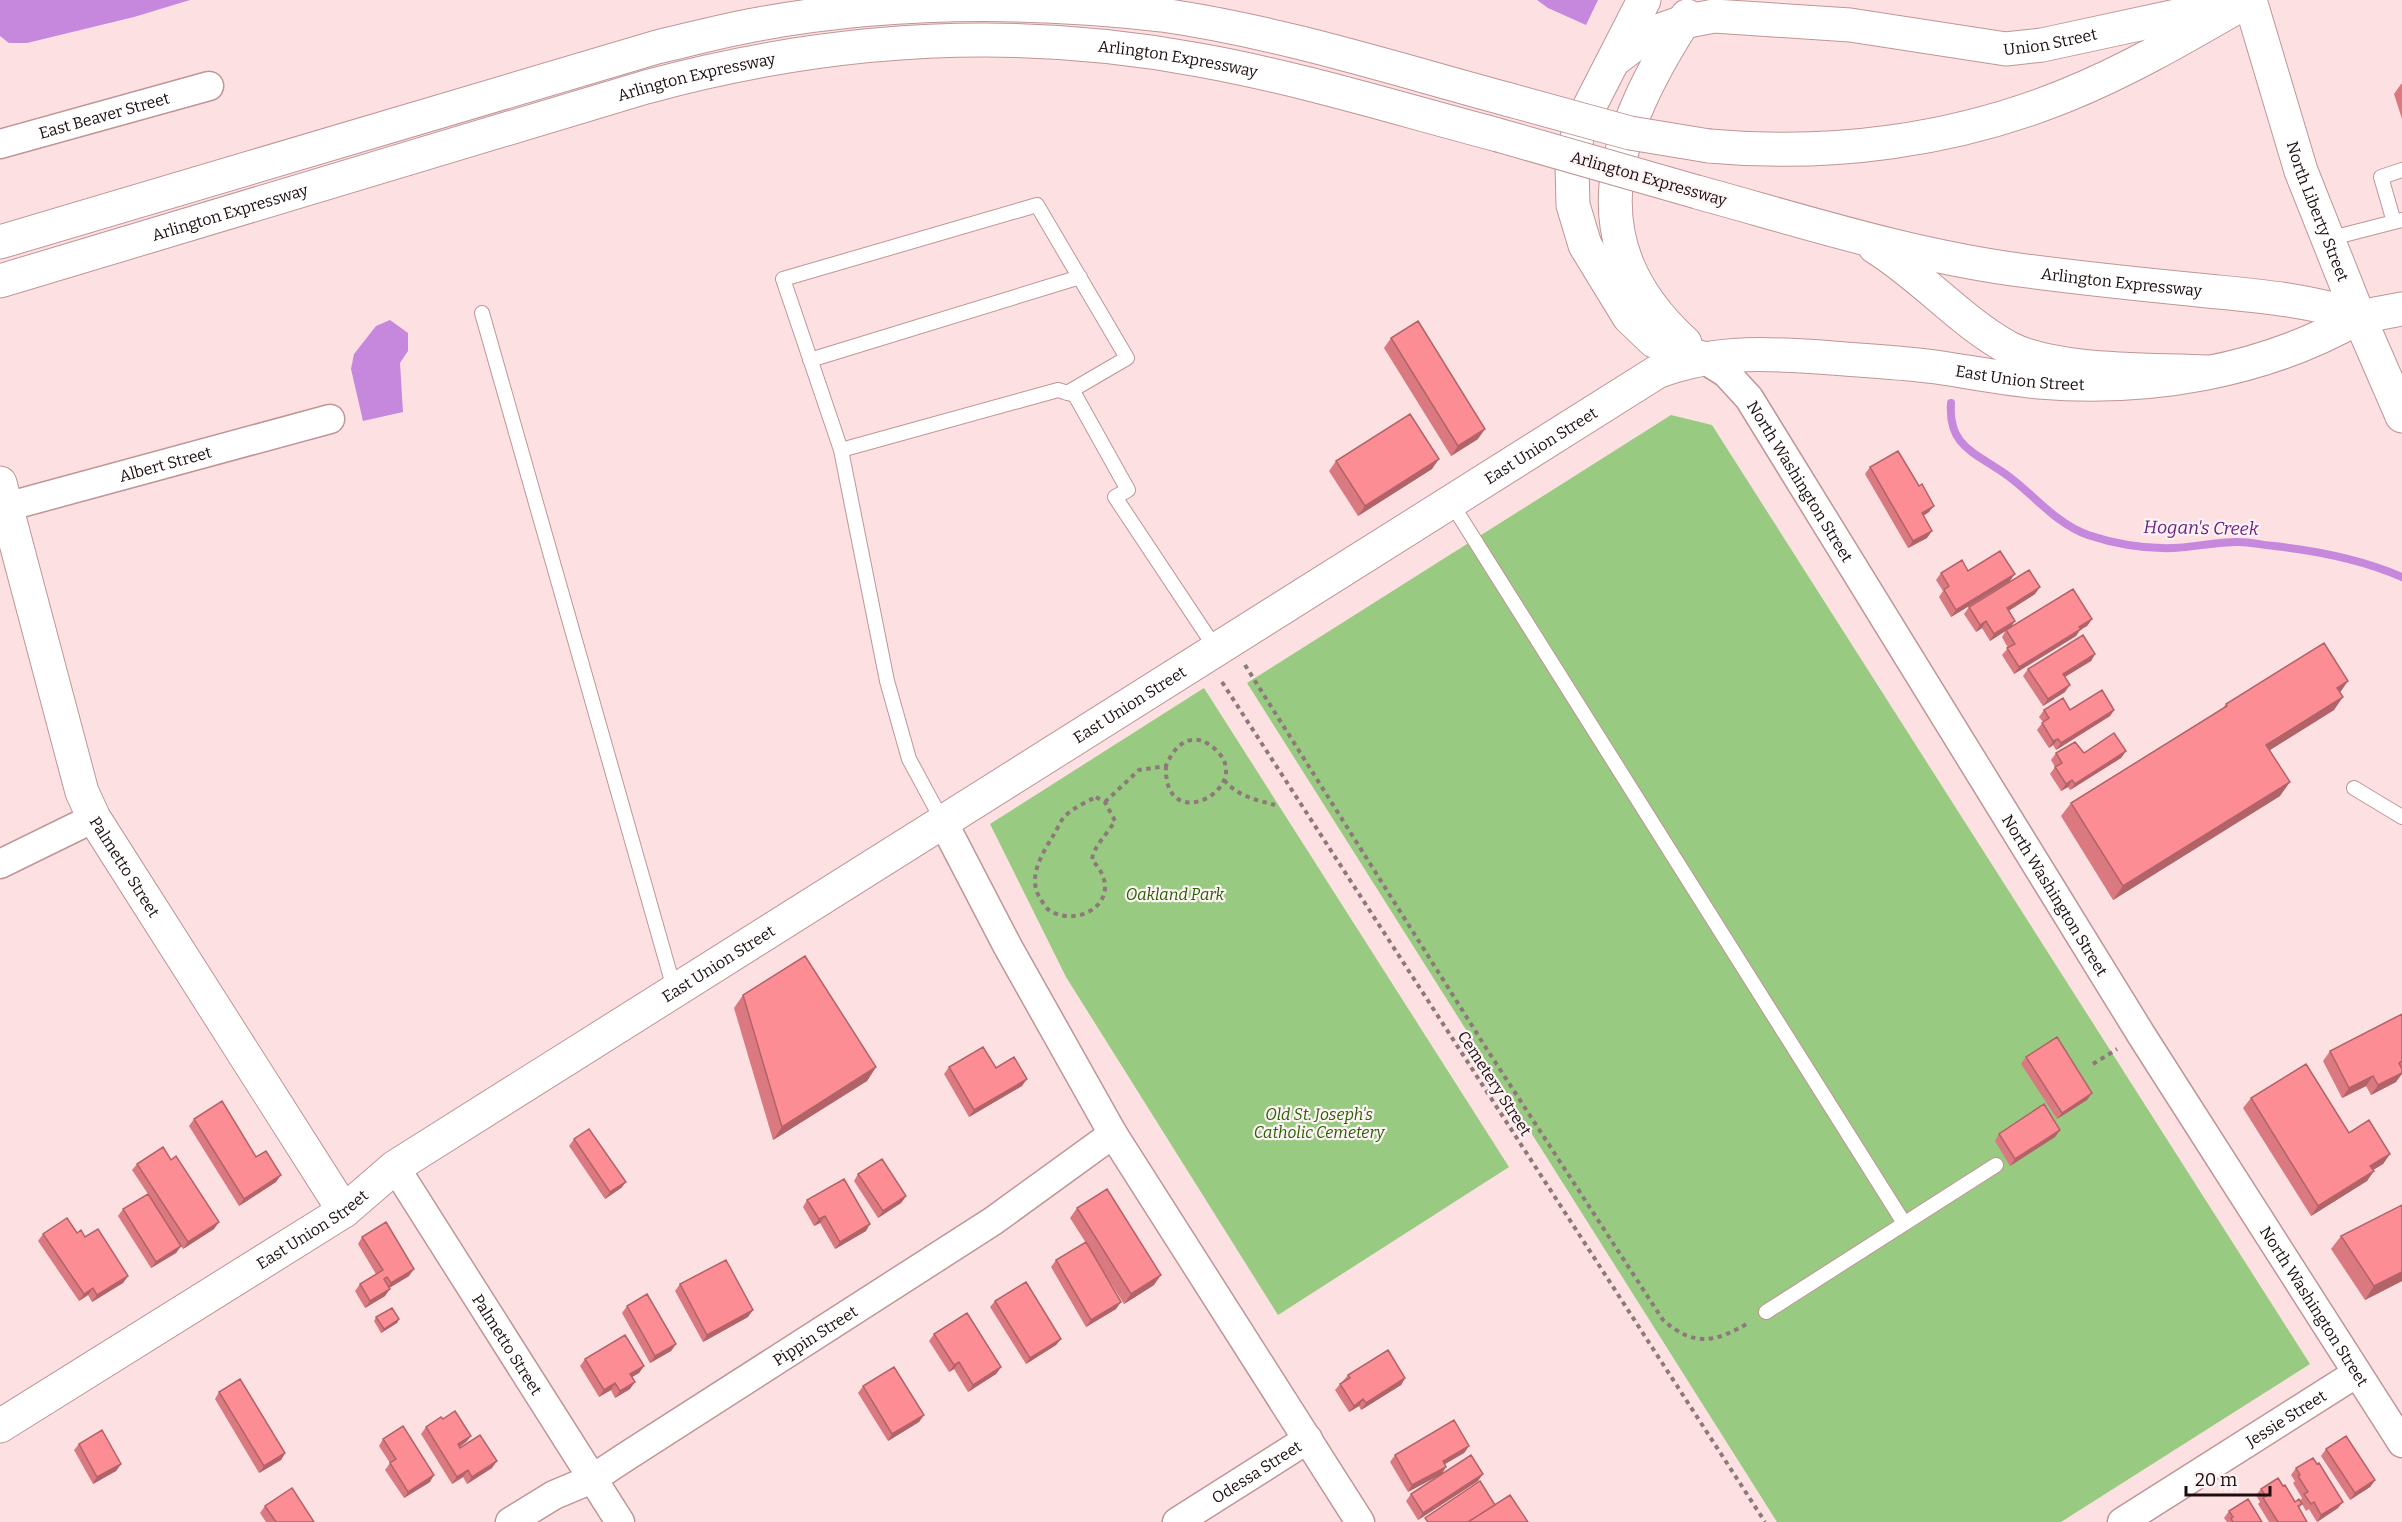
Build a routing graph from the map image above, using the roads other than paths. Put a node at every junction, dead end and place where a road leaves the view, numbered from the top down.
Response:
1 (1644, 0) edge
2 (1799, 0) edge
3 (2249, 0) edge
4 (1690, 11) edge
5 (1850, 25) junction
6 (1614, 60) junction
7 (209, 86) dead end
8 (0, 144) edge
9 (2402, 170) edge
10 (2398, 221) edge
11 (1849, 234) junction
12 (14, 238) edge
13 (2328, 239) junction
14 (1080, 277) junction
15 (0, 281) edge
16 (2402, 309) edge
17 (482, 313) dead end
18 (2359, 317) junction
19 (1702, 358) junction
20 (810, 360) junction
21 (2207, 372) junction
22 (1067, 393) junction
23 (2402, 416) edge
24 (330, 419) dead end
25 (841, 450) junction
26 (2, 500) edge
27 (1450, 501) junction
28 (1217, 649) junction
29 (2355, 788) dead end
30 (2402, 817) edge
31 (94, 818) junction
32 (943, 822) junction
33 (0, 864) edge
34 (675, 992) junction
35 (1113, 1134) junction
36 (1996, 1165) dead end
37 (395, 1167) junction
38 (344, 1211) junction
39 (1904, 1223) junction
40 (1766, 1312) road end
41 (2357, 1373) junction
42 (0, 1426) edge
43 (1308, 1439) junction
44 (2402, 1443) edge
45 (592, 1479) junction
46 (510, 1522) edge
47 (620, 1522) edge
48 (1177, 1522) edge
49 (1360, 1522) edge
50 (2122, 1522) edge

1 - 6 main road, North Washington Street
2 - 5 main road, Union Street
3 - 5 main road, Union Street
3 - 12 main road, bridge
3 - 13 main road, North Liberty Street
4 - 5 main road, Union Street
4 - 6 main road, Union Street
4 - 19 main road, North Washington Street
6 - 19 main road, North Washington Street
7 - 8 street, East Beaver Street
9 - 10 lane
10 - 13 lane
11 - 15 main road, Arlington Expressway, bridge
11 - 18 main road, Arlington Expressway
11 - 21 main road
13 - 18 main road, North Liberty Street
14 - 20 lane
14 - 20 lane
14 - 22 lane
16 - 18 main road
17 - 34 lane
18 - 21 main road, East Union Street
18 - 23 main road, North Liberty Street
19 - 21 main road, East Union Street
19 - 27 main road, East Union Street
19 - 41 street, North Washington Street
20 - 25 lane
22 - 25 lane
22 - 28 lane
24 - 26 street, Albert Street
25 - 32 lane
26 - 31 main road, Palmetto Street
27 - 28 main road, East Union Street
27 - 39 lane
28 - 32 main road, East Union Street
29 - 30 lane
31 - 33 street
31 - 38 main road, Palmetto Street
32 - 34 main road, East Union Street
32 - 35 street
34 - 37 main road, East Union Street
35 - 43 street
35 - 45 street, Pippin Street
36 - 39 lane
37 - 38 main road, East Union Street
37 - 45 street, Palmetto Street
38 - 42 main road, East Union Street
39 - 40 lane
41 - 44 street, North Washington Street
41 - 50 street, Jessie Street
43 - 48 street, Odessa Street
43 - 49 street
45 - 46 street, Pippin Street
45 - 47 street, Palmetto Street

